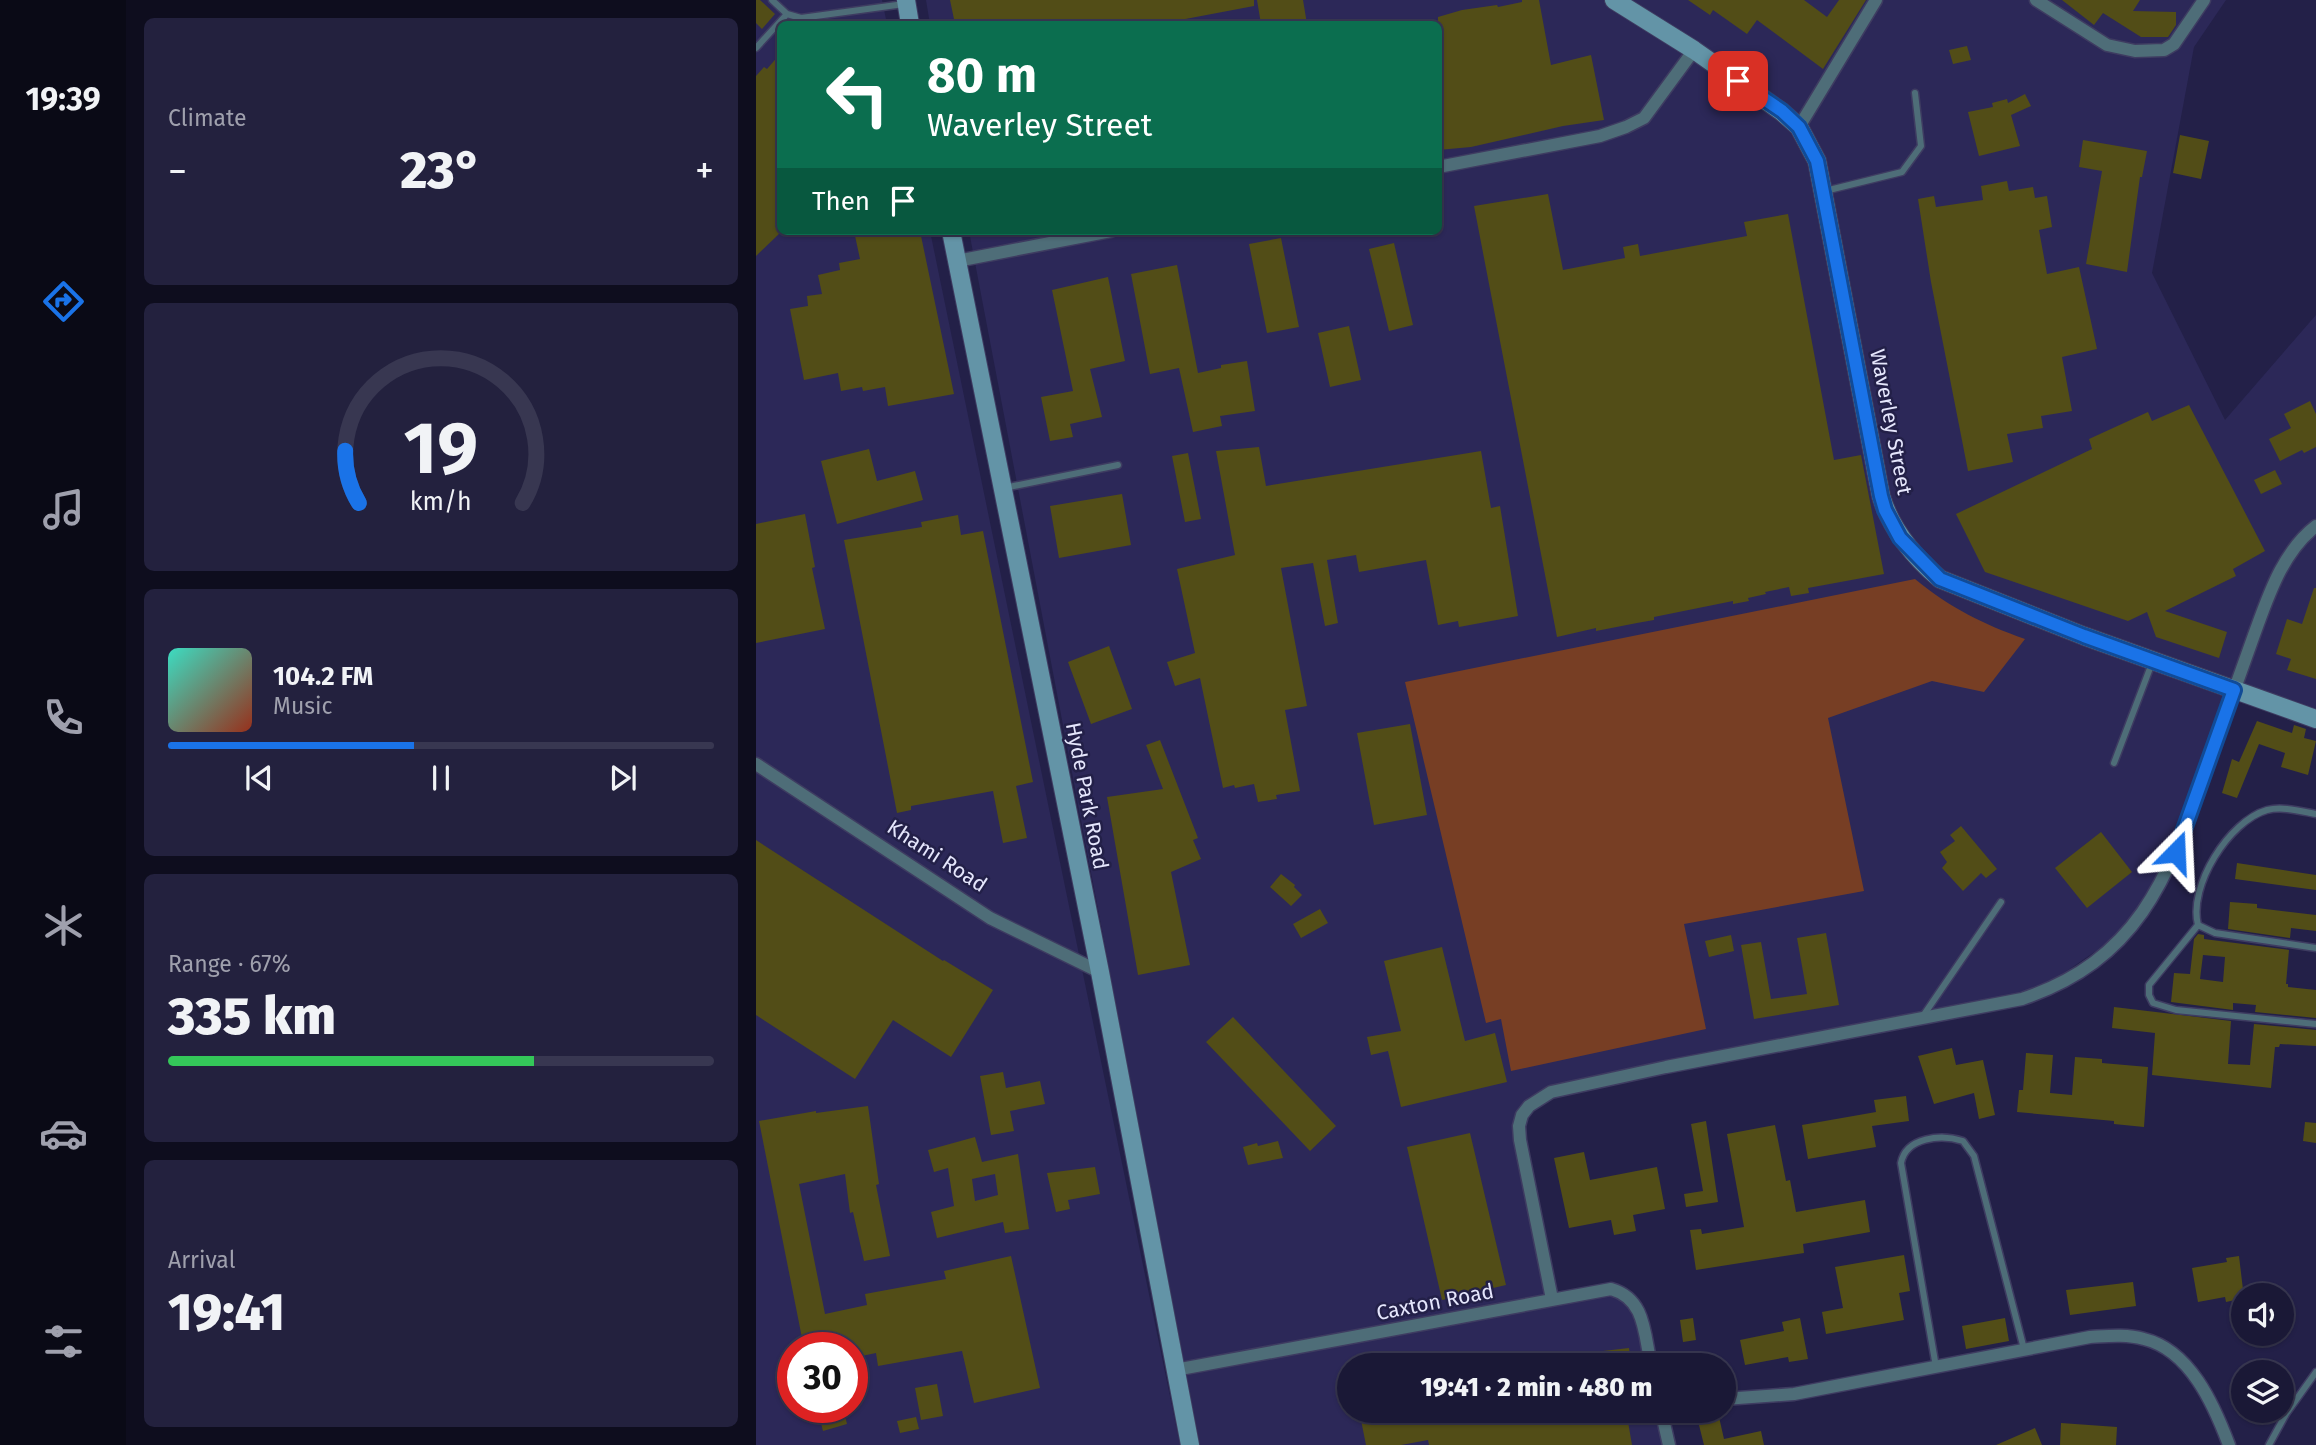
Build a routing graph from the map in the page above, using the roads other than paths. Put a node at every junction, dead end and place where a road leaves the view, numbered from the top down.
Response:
1 (772, 0) edge
2 (1614, 0) edge
3 (1877, 0) edge
4 (2036, 0) edge
5 (2204, 0) edge
6 (906, 2) edge
7 (788, 15) junction
8 (782, 21) edge
9 (909, 21) edge
10 (777, 26) edge
11 (756, 48) edge
12 (1694, 50) junction
13 (1915, 93) dead end
14 (1799, 127) junction
15 (1442, 166) edge
16 (1823, 192) junction
17 (952, 235) edge
18 (1090, 235) edge
19 (957, 261) junction
20 (1118, 465) dead end
21 (1002, 488) junction
22 (2316, 526) edge
23 (2152, 661) junction
24 (2234, 690) junction
25 (2316, 719) edge
26 (2114, 763) dead end
27 (756, 764) edge
28 (2316, 814) edge
29 (2001, 902) dead end
30 (2198, 925) junction
31 (2316, 948) edge
32 (1100, 972) junction
33 (1922, 1018) junction
34 (2316, 1024) edge
35 (1552, 1299) junction
36 (2024, 1349) junction
37 (1648, 1353) edge
38 (1936, 1367) junction
39 (1175, 1370) junction
40 (2316, 1372) edge
41 (1736, 1398) edge
42 (1664, 1423) edge
43 (1190, 1445) edge
44 (1669, 1445) edge
45 (2229, 1445) edge
46 (2269, 1445) edge

1 - 7 lane
2 - 12 street, Waverley Street
3 - 14 street
4 - 5 street
6 - 7 lane
6 - 9 street
7 - 8 lane
10 - 11 lane
12 - 14 street, Waverley Street
12 - 15 street
13 - 16 lane
14 - 16 street, Waverley Street
16 - 23 street, Waverley Street
17 - 19 street, Hyde Park Road
18 - 19 street
19 - 21 street, Hyde Park Road
20 - 21 lane
21 - 32 street, Hyde Park Road
22 - 24 street
23 - 24 street, Waverley Street
23 - 26 lane
24 - 25 street, Waverley Street
24 - 33 street
27 - 32 street, Khami Road
28 - 30 lane
29 - 33 lane
30 - 31 lane
30 - 34 lane
32 - 39 street, Hyde Park Road
33 - 35 street
35 - 37 street, Caxton Road
35 - 39 street, Caxton Road
36 - 38 street
36 - 38 lane
36 - 45 street
38 - 41 street
39 - 43 street
40 - 46 lane
42 - 44 street

